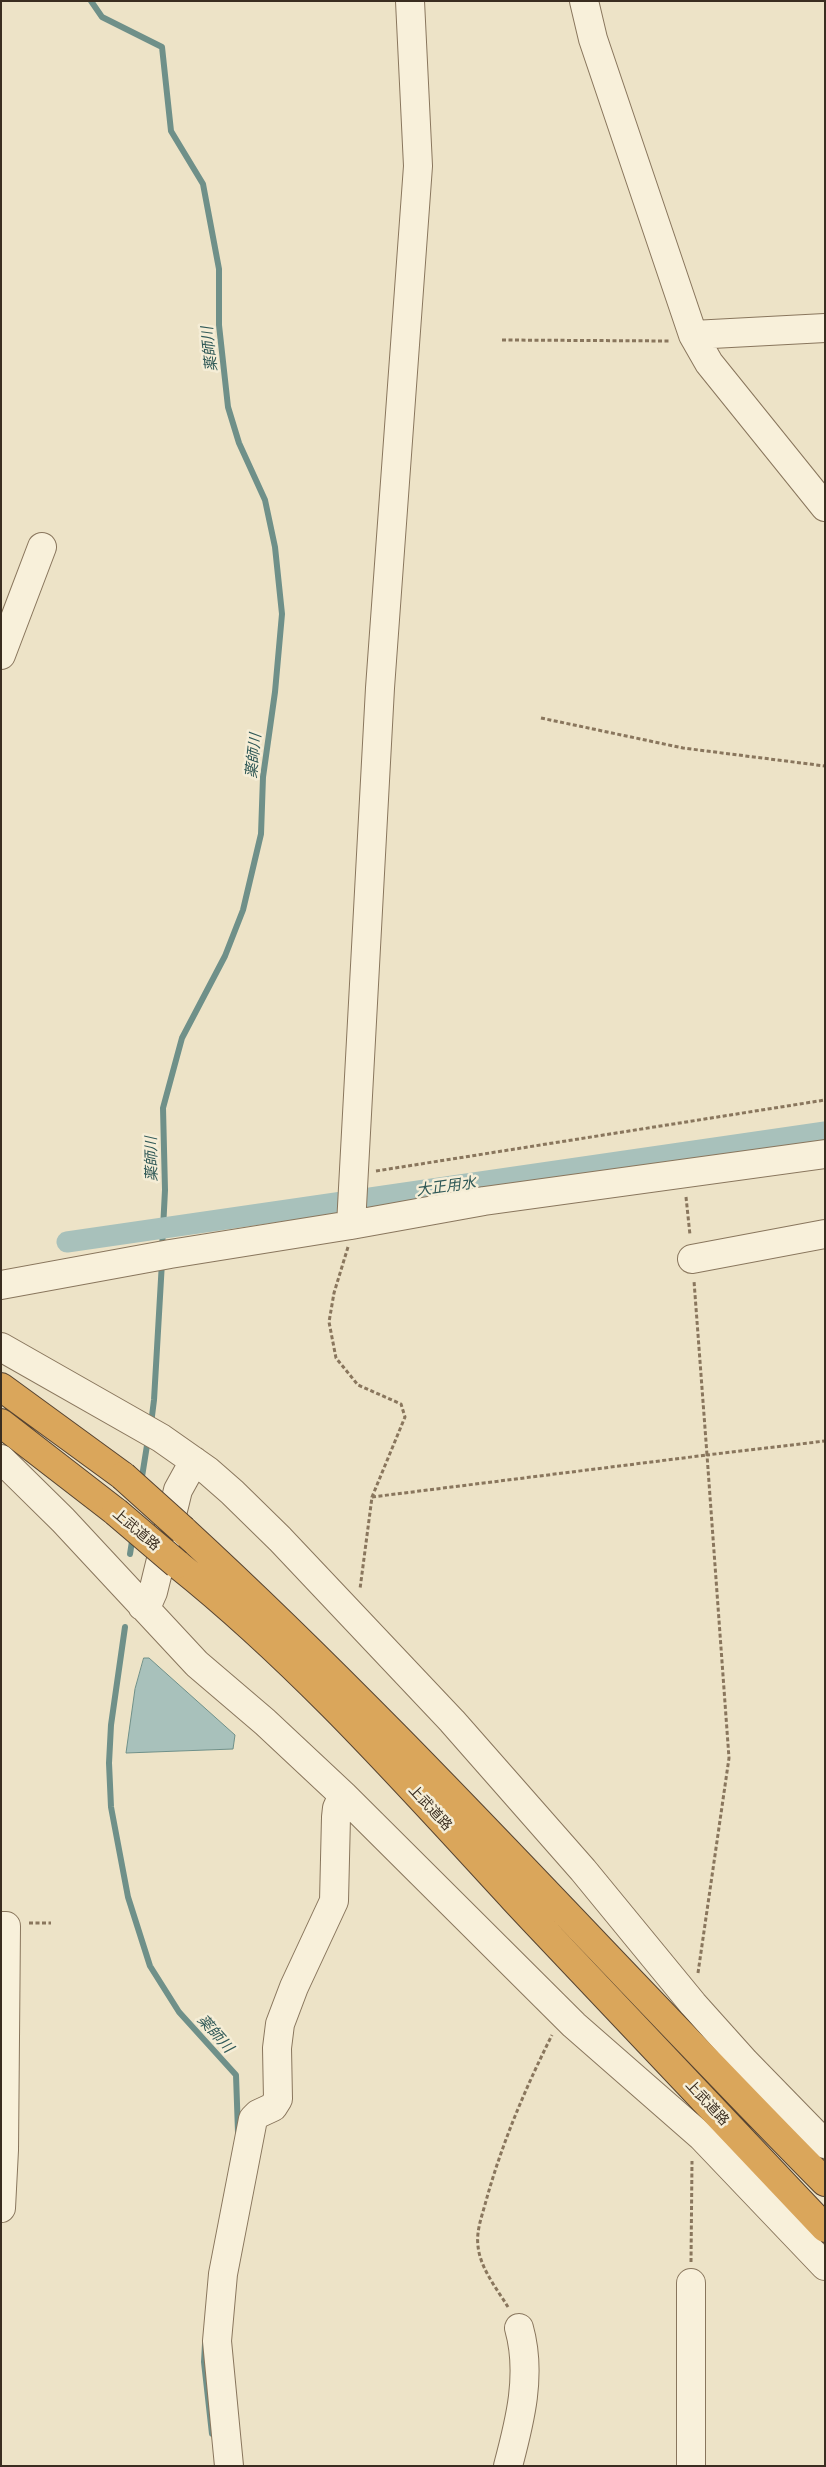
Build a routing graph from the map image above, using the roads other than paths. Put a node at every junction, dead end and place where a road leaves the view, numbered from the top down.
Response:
1 (410, 1) edge
2 (584, 1) edge
3 (825, 328) edge
4 (693, 335) junction
5 (825, 507) edge
6 (42, 547) dead end
7 (1, 655) edge
8 (825, 1154) edge
9 (352, 1200) junction
10 (825, 1234) edge
11 (692, 1259) road end
12 (1, 1285) edge
13 (1, 1347) edge
14 (1, 1387) edge
15 (1, 1424) edge
16 (1, 1459) edge
17 (194, 1461) junction
18 (142, 1606) junction
19 (343, 1795) junction
20 (4, 1926) edge
21 (825, 2144) edge
22 (825, 2182) edge
23 (1, 2208) edge
24 (825, 2228) edge
25 (825, 2266) edge
26 (691, 2284) road end
27 (519, 2328) road end
28 (229, 2466) edge
29 (508, 2466) edge
30 (691, 2466) edge

1 - 9 street
2 - 4 street
3 - 4 street
4 - 5 street
6 - 7 street
8 - 9 street
9 - 12 street
10 - 11 street
13 - 17 street
14 - 22 highway, 上武道路, bridge
15 - 24 highway, 上武道路, bridge
16 - 18 street
17 - 18 street
17 - 21 street
18 - 19 street
19 - 25 street
19 - 28 street
20 - 23 street
26 - 30 street
27 - 29 street

